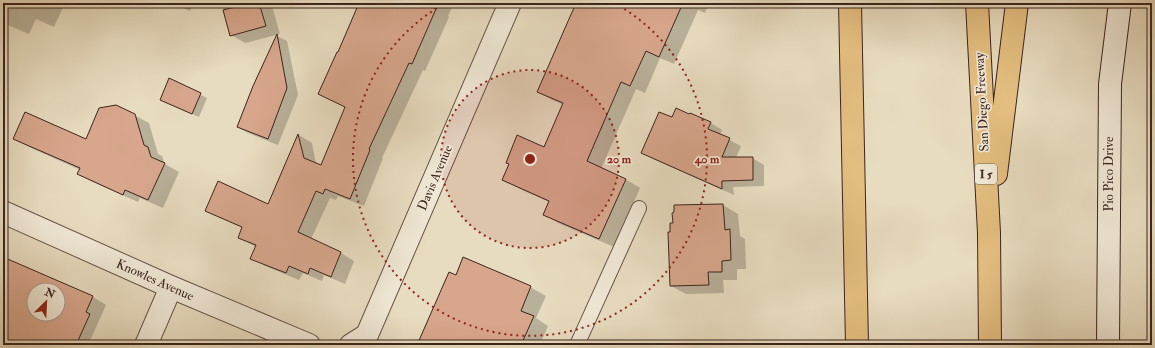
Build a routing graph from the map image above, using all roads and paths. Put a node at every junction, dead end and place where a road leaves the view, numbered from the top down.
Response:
1 (510, 3) edge
2 (850, 3) edge
3 (977, 3) edge
4 (1017, 3) edge
5 (1120, 3) edge
6 (639, 208) dead end
7 (3, 212) edge
8 (989, 233) junction
9 (171, 287) junction
10 (146, 345) edge
11 (309, 345) edge
12 (351, 345) edge
13 (577, 345) edge
14 (857, 345) edge
15 (990, 345) edge
16 (1108, 345) edge

1 - 12 street, Davis Avenue
2 - 14 highway
3 - 8 highway, San Diego Freeway / I 5
4 - 8 highway
5 - 16 street, Pio Pico Drive
6 - 13 lane
7 - 9 street, Knowles Avenue
8 - 15 highway, San Diego Freeway / I 5
9 - 10 street
9 - 11 street, Knowles Avenue

